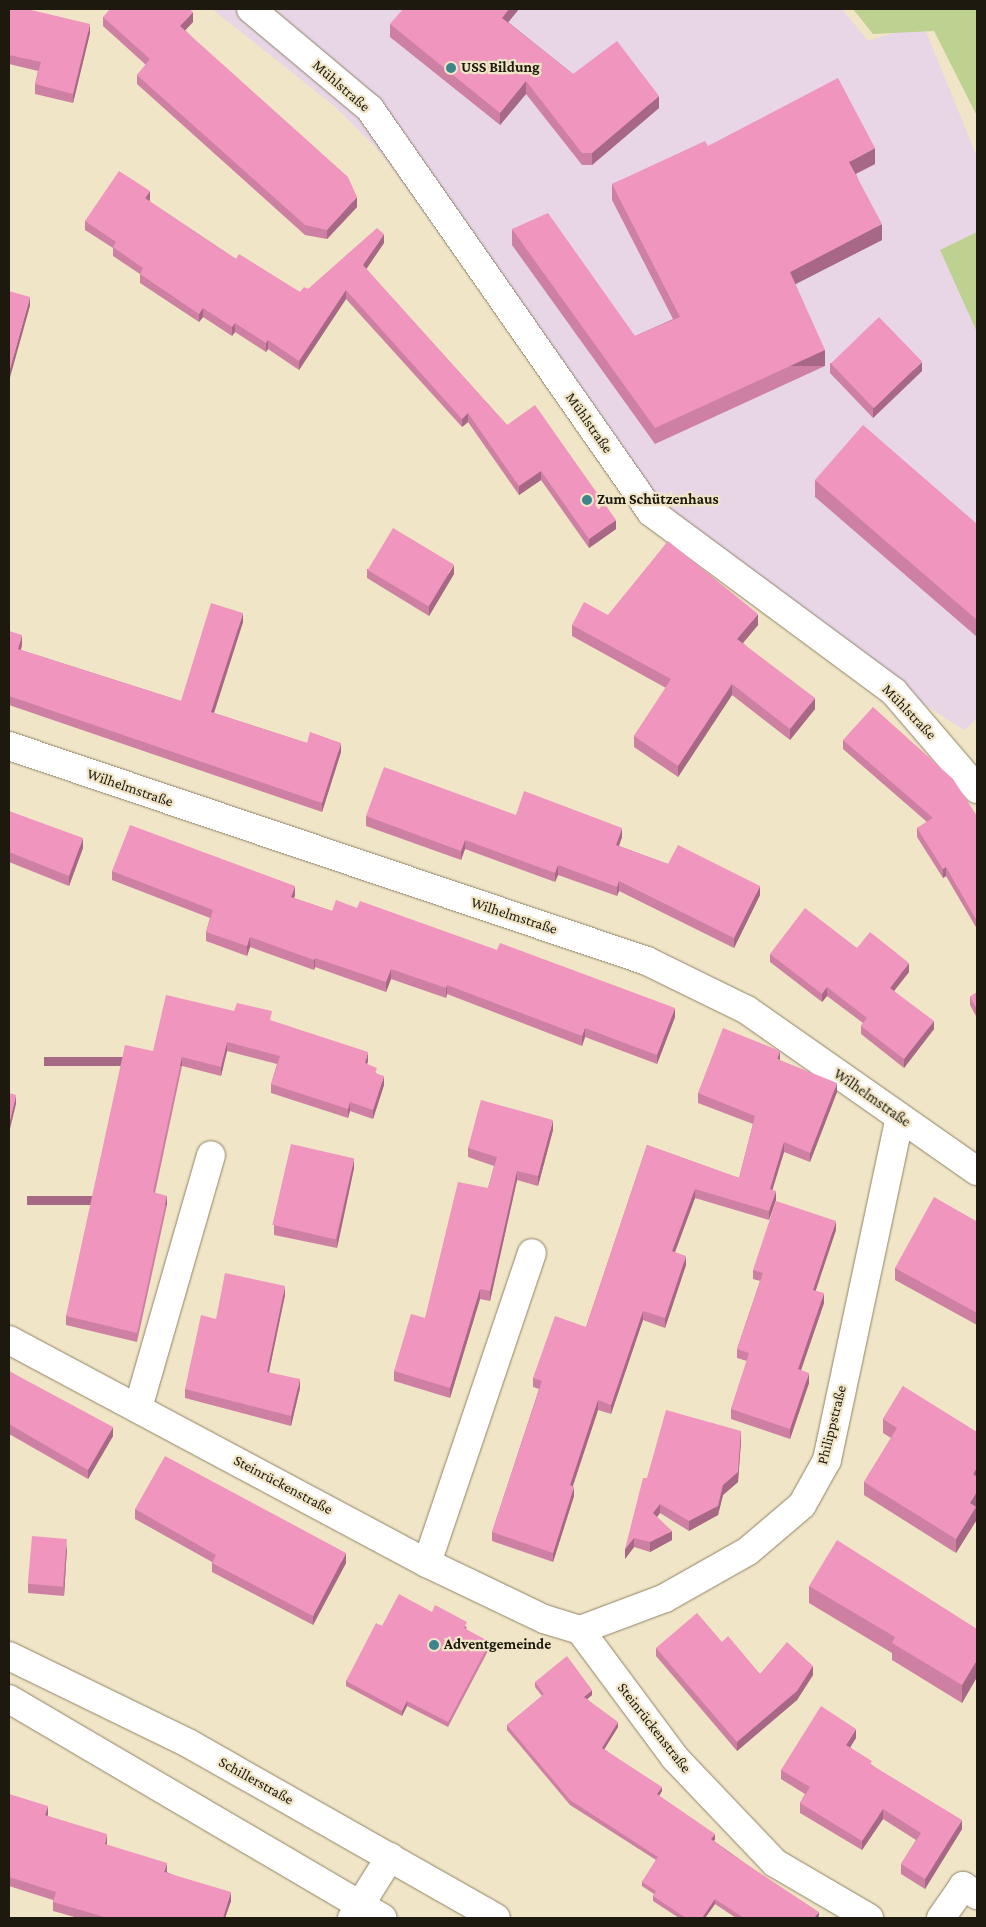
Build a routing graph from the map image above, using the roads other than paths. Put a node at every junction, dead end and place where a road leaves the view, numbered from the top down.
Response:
1 (250, 9) edge
2 (9, 746) edge
3 (977, 789) edge
4 (900, 1118) junction
5 (211, 1155) dead end
6 (977, 1171) edge
7 (532, 1253) dead end
8 (9, 1340) edge
9 (138, 1408) junction
10 (427, 1563) junction
11 (580, 1630) junction
12 (9, 1656) edge
13 (9, 1699) edge
14 (390, 1856) junction
15 (977, 1895) edge
16 (365, 1914) edge
17 (496, 1918) edge
18 (868, 1918) edge
19 (941, 1918) edge

1 - 3 street, Mühlstraße
2 - 4 street, Wilhelmstraße
4 - 6 street, Wilhelmstraße
4 - 11 street, Philippstraße
5 - 9 street
7 - 10 street
8 - 9 street, Steinrückenstraße
9 - 10 street, Steinrückenstraße
10 - 11 street, Steinrückenstraße
11 - 18 street, Steinrückenstraße
12 - 14 street, Schillerstraße
13 - 16 street
14 - 16 street
14 - 17 street, Schillerstraße
15 - 19 street

